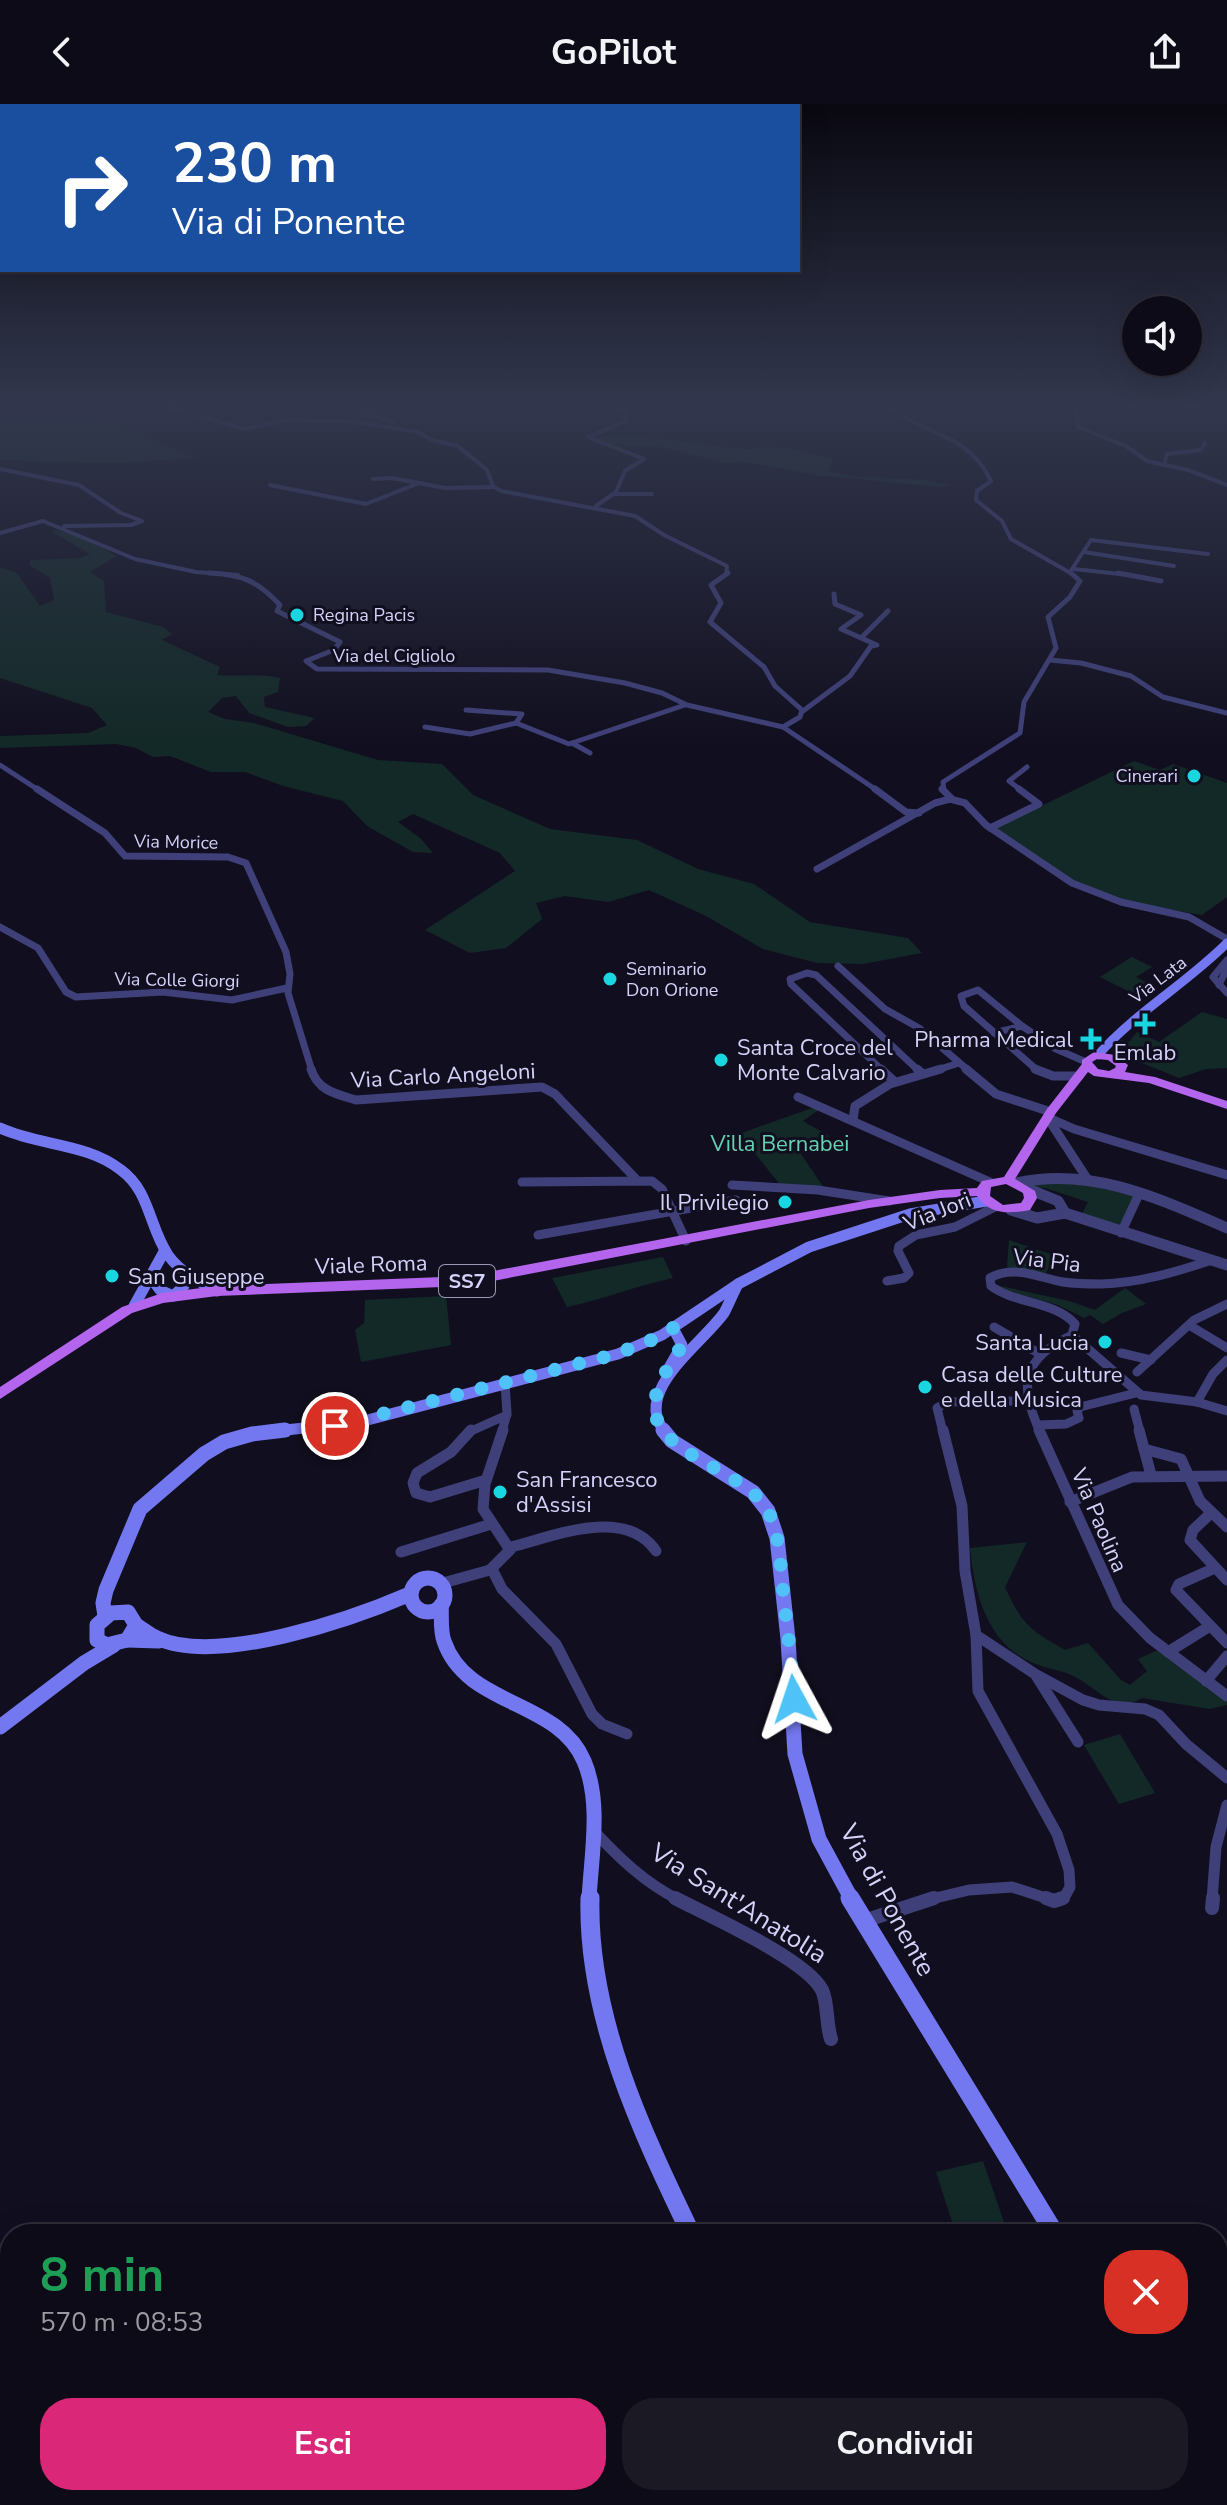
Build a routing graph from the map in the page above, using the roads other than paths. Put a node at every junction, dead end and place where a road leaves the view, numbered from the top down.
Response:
1 (137, 519) edge
2 (643, 519) edge
3 (1002, 519) edge
4 (52, 527) junction
5 (1098, 531) dead end
6 (0, 533) edge
7 (1091, 540) junction
8 (1084, 552) junction
9 (1208, 554) dead end
10 (1174, 566) dead end
11 (1072, 570) junction
12 (1161, 581) dead end
13 (834, 594) dead end
14 (888, 611) dead end
15 (862, 637) junction
16 (1050, 660) junction
17 (685, 705) junction
18 (466, 710) dead end
19 (803, 711) junction
20 (1227, 713) edge
21 (516, 723) junction
22 (425, 727) dead end
23 (783, 727) junction
24 (572, 743) junction
25 (590, 753) dead end
26 (0, 765) edge
27 (1027, 767) dead end
28 (952, 799) junction
29 (919, 813) junction
30 (990, 828) junction
31 (817, 869) dead end
32 (0, 927) edge
33 (1227, 941) edge
34 (1227, 960) edge
35 (838, 966) dead end
36 (1227, 968) edge
37 (1219, 985) junction
38 (287, 988) junction
39 (1227, 993) edge
40 (1022, 1026) junction
41 (994, 1033) junction
42 (959, 1063) junction
43 (1110, 1065) junction
44 (1084, 1068) junction
45 (923, 1074) junction
46 (895, 1082) junction
47 (1070, 1088) junction
48 (798, 1097) dead end
49 (1227, 1105) edge
50 (1049, 1115) junction
51 (853, 1120) junction
52 (0, 1128) edge
53 (1227, 1175) edge
54 (636, 1179) junction
55 (1088, 1180) junction
56 (522, 1182) dead end
57 (1017, 1184) junction
58 (732, 1185) dead end
59 (830, 1193) junction
60 (1139, 1194) junction
61 (988, 1196) junction
62 (736, 1200) dead end
63 (889, 1201) junction
64 (841, 1210) junction
65 (1011, 1210) junction
66 (673, 1211) junction
67 (1065, 1213) junction
68 (1227, 1228) edge
69 (1121, 1233) junction
70 (538, 1235) dead end
71 (686, 1241) junction
72 (165, 1250) junction
73 (1212, 1260) junction
74 (1227, 1265) edge
75 (186, 1273) junction
76 (151, 1278) junction
77 (887, 1281) dead end
78 (738, 1284) junction
79 (217, 1291) junction
80 (173, 1296) junction
81 (1227, 1304) edge
82 (134, 1306) junction
83 (698, 1310) junction
84 (1189, 1325) junction
85 (994, 1327) dead end
86 (673, 1328) junction
87 (706, 1335) junction
88 (1072, 1335) junction
89 (1227, 1348) edge
90 (1121, 1353) dead end
91 (1040, 1354) junction
92 (1151, 1360) junction
93 (1227, 1360) edge
94 (1137, 1372) dead end
95 (666, 1378) junction
96 (505, 1384) junction
97 (0, 1394) edge
98 (1132, 1399) junction
99 (1026, 1401) junction
100 (1197, 1402) junction
101 (1227, 1411) edge
102 (507, 1415) junction
103 (1038, 1425) junction
104 (1144, 1449) junction
105 (1151, 1475) junction
106 (1189, 1475) junction
107 (1227, 1476) edge
108 (486, 1480) junction
109 (1070, 1502) junction
110 (1211, 1513) junction
111 (488, 1525) junction
112 (1227, 1527) edge
113 (511, 1547) junction
114 (656, 1551) dead end
115 (401, 1552) dead end
116 (1215, 1568) junction
117 (492, 1569) junction
118 (112, 1577) junction
119 (1227, 1580) edge
120 (444, 1593) junction
121 (415, 1603) junction
122 (121, 1611) junction
123 (105, 1616) junction
124 (136, 1625) junction
125 (1218, 1629) edge
126 (95, 1630) junction
127 (162, 1640) junction
128 (976, 1640) junction
129 (443, 1641) junction
130 (120, 1643) junction
131 (1227, 1643) edge
132 (1168, 1652) junction
133 (1227, 1656) edge
134 (80, 1664) junction
135 (1035, 1674) junction
136 (1206, 1681) junction
137 (1227, 1696) edge
138 (0, 1727) edge
139 (627, 1734) dead end
140 (1078, 1742) dead end
141 (1227, 1778) edge
142 (1227, 1805) edge
143 (591, 1827) junction
144 (1212, 1908) dead end
145 (864, 1921) junction
146 (831, 2039) dead end
147 (686, 2224) edge
148 (1049, 2224) edge

1 - 4 street
2 - 19 street
3 - 11 street
4 - 6 street
4 - 17 street, Via del Cigliolo
5 - 7 street
7 - 8 street
7 - 9 street
8 - 10 street
8 - 11 street
11 - 12 street
11 - 16 street
13 - 15 street
14 - 15 street
15 - 19 street
16 - 20 street
16 - 28 street
17 - 23 street, Via del Cigliolo
17 - 24 street
18 - 21 street
19 - 23 street
21 - 22 street
21 - 24 street
23 - 29 street, Via del Cigliolo
24 - 25 street
26 - 38 street, Via Morice
27 - 30 street
28 - 29 street
28 - 30 street
29 - 31 street
30 - 33 street
32 - 38 street, Via Colle Giorgi
33 - 43 main road, Via Lata
34 - 37 street
35 - 42 street
36 - 37 street
37 - 39 street
38 - 54 street, Via Carlo Angeloni
40 - 41 street
40 - 41 street
40 - 44 street
41 - 44 street
42 - 45 street
42 - 50 street
43 - 44 main road
43 - 44 main road
43 - 47 main road
43 - 49 main road
44 - 47 main road
45 - 46 street
45 - 46 street
46 - 51 street
47 - 50 main road
48 - 51 street
50 - 53 street
50 - 55 street
50 - 57 main road
51 - 61 street
52 - 72 main road
54 - 56 street
54 - 66 street, Via Carlo Angeloni
55 - 57 street
55 - 60 street
57 - 61 main road
57 - 65 main road
57 - 67 street
58 - 59 street
59 - 63 street
59 - 64 street
60 - 68 street
60 - 69 street
61 - 63 main road, Viale Roma / SS7
61 - 65 main road, Viale Roma
61 - 77 street, Via Jori
61 - 78 main road
62 - 66 street
63 - 64 main road, Viale Roma / SS7
64 - 71 main road, Viale Roma / SS7
65 - 67 street
66 - 70 street
66 - 71 street, Via Carlo Angeloni
67 - 69 street
69 - 73 street
71 - 79 main road, Viale Roma / SS7
72 - 75 main road
72 - 76 main road
73 - 74 street
73 - 88 street, Via Pia
75 - 79 main road
75 - 80 main road
76 - 80 main road
76 - 82 main road
78 - 83 main road
78 - 87 main road, Via di Ponente
79 - 80 main road, Viale Roma / SS7
80 - 82 main road, Viale Roma / SS7
81 - 84 street
82 - 97 main road, Viale Roma / SS7
83 - 86 main road
83 - 87 main road
84 - 89 street
84 - 92 street
85 - 91 street
86 - 95 main road, Via di Ponente
86 - 96 main road
87 - 95 main road, Via di Ponente
88 - 91 street
88 - 98 street
90 - 92 street
91 - 99 street
92 - 94 street
93 - 100 street
95 - 145 main road, Via di Ponente
96 - 102 street
96 - 118 main road
98 - 100 street
98 - 103 street
98 - 104 street
99 - 103 street, Via Paolina
99 - 128 street
100 - 101 street
102 - 108 street
102 - 108 street
103 - 109 street, Via Paolina
104 - 105 street
104 - 106 street
105 - 106 street
105 - 109 street
106 - 107 street
106 - 110 street
108 - 111 street
109 - 132 street, Via Paolina
110 - 112 street
110 - 116 street
111 - 113 street
111 - 115 street
113 - 114 street
113 - 117 street
116 - 119 street
116 - 125 street
117 - 120 street
117 - 139 street
118 - 122 main road
118 - 123 main road
120 - 121 main road
120 - 121 main road
120 - 129 main road
121 - 127 main road
121 - 129 main road
122 - 123 main road
122 - 124 main road
123 - 126 main road
124 - 127 main road
124 - 130 main road
125 - 131 street
125 - 132 street
126 - 130 main road
126 - 134 main road
127 - 130 main road
128 - 135 street
128 - 145 street
129 - 143 main road
130 - 134 main road
132 - 136 street, Via Paolina
133 - 136 street
134 - 138 main road
135 - 140 street
135 - 141 street
136 - 137 street, Via Paolina
142 - 144 street
143 - 146 street, Via Sant'Anatolia
143 - 147 main road
145 - 148 main road, Via di Ponente

